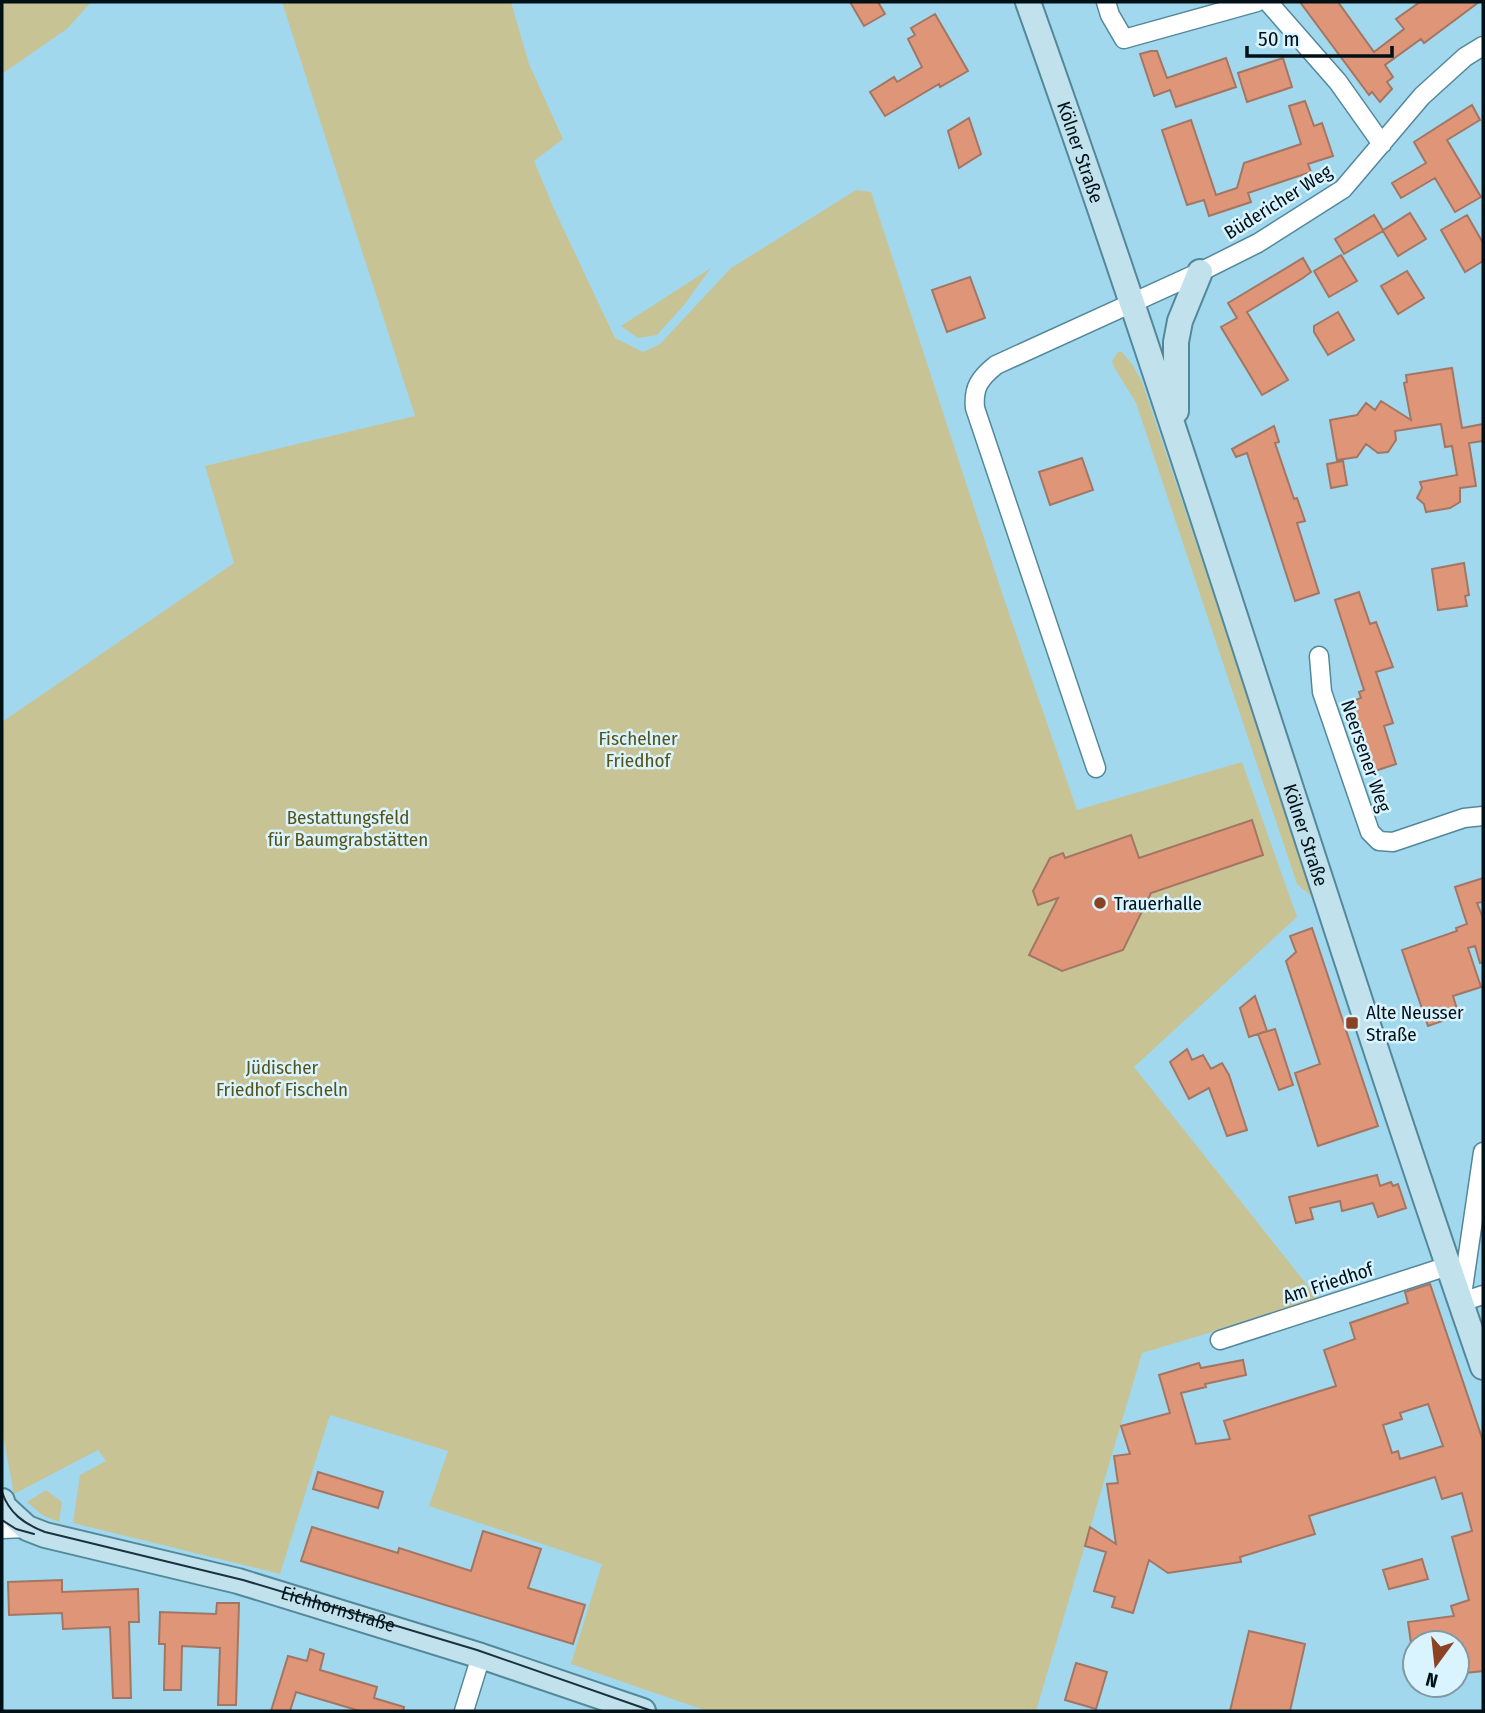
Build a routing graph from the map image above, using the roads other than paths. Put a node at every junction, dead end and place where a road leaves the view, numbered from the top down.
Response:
1 (1027, 2) edge
2 (1106, 2) edge
3 (1257, 2) edge
4 (1268, 2) edge
5 (1483, 46) edge
6 (1382, 144) junction
7 (1200, 272) junction
8 (1132, 303) junction
9 (1177, 440) junction
10 (1320, 656) dead end
11 (1096, 768) dead end
12 (1483, 816) edge
13 (1483, 1153) edge
14 (1448, 1266) junction
15 (1472, 1299) edge
16 (1220, 1340) dead end
17 (1483, 1367) edge
18 (2, 1501) edge
19 (27, 1528) junction
20 (2, 1529) edge
21 (481, 1656) junction
22 (464, 1711) edge
23 (643, 1711) edge

1 - 8 main road, Kölner Straße
2 - 3 street
4 - 6 street
5 - 6 street, Büdericher Weg
6 - 7 street, Büdericher Weg
7 - 8 street, Büdericher Weg
7 - 9 main road
8 - 9 main road, Kölner Straße
8 - 11 street
9 - 14 main road, Kölner Straße
10 - 12 street, Neersener Weg
13 - 15 street
14 - 15 main road, Kölner Straße
14 - 16 street, Am Friedhof
15 - 17 main road, Kölner Straße
18 - 19 main road, Eichhornstraße
19 - 20 street, Eichhornstraße
19 - 21 main road, Eichhornstraße
21 - 22 street
21 - 23 main road, Eichhornstraße

